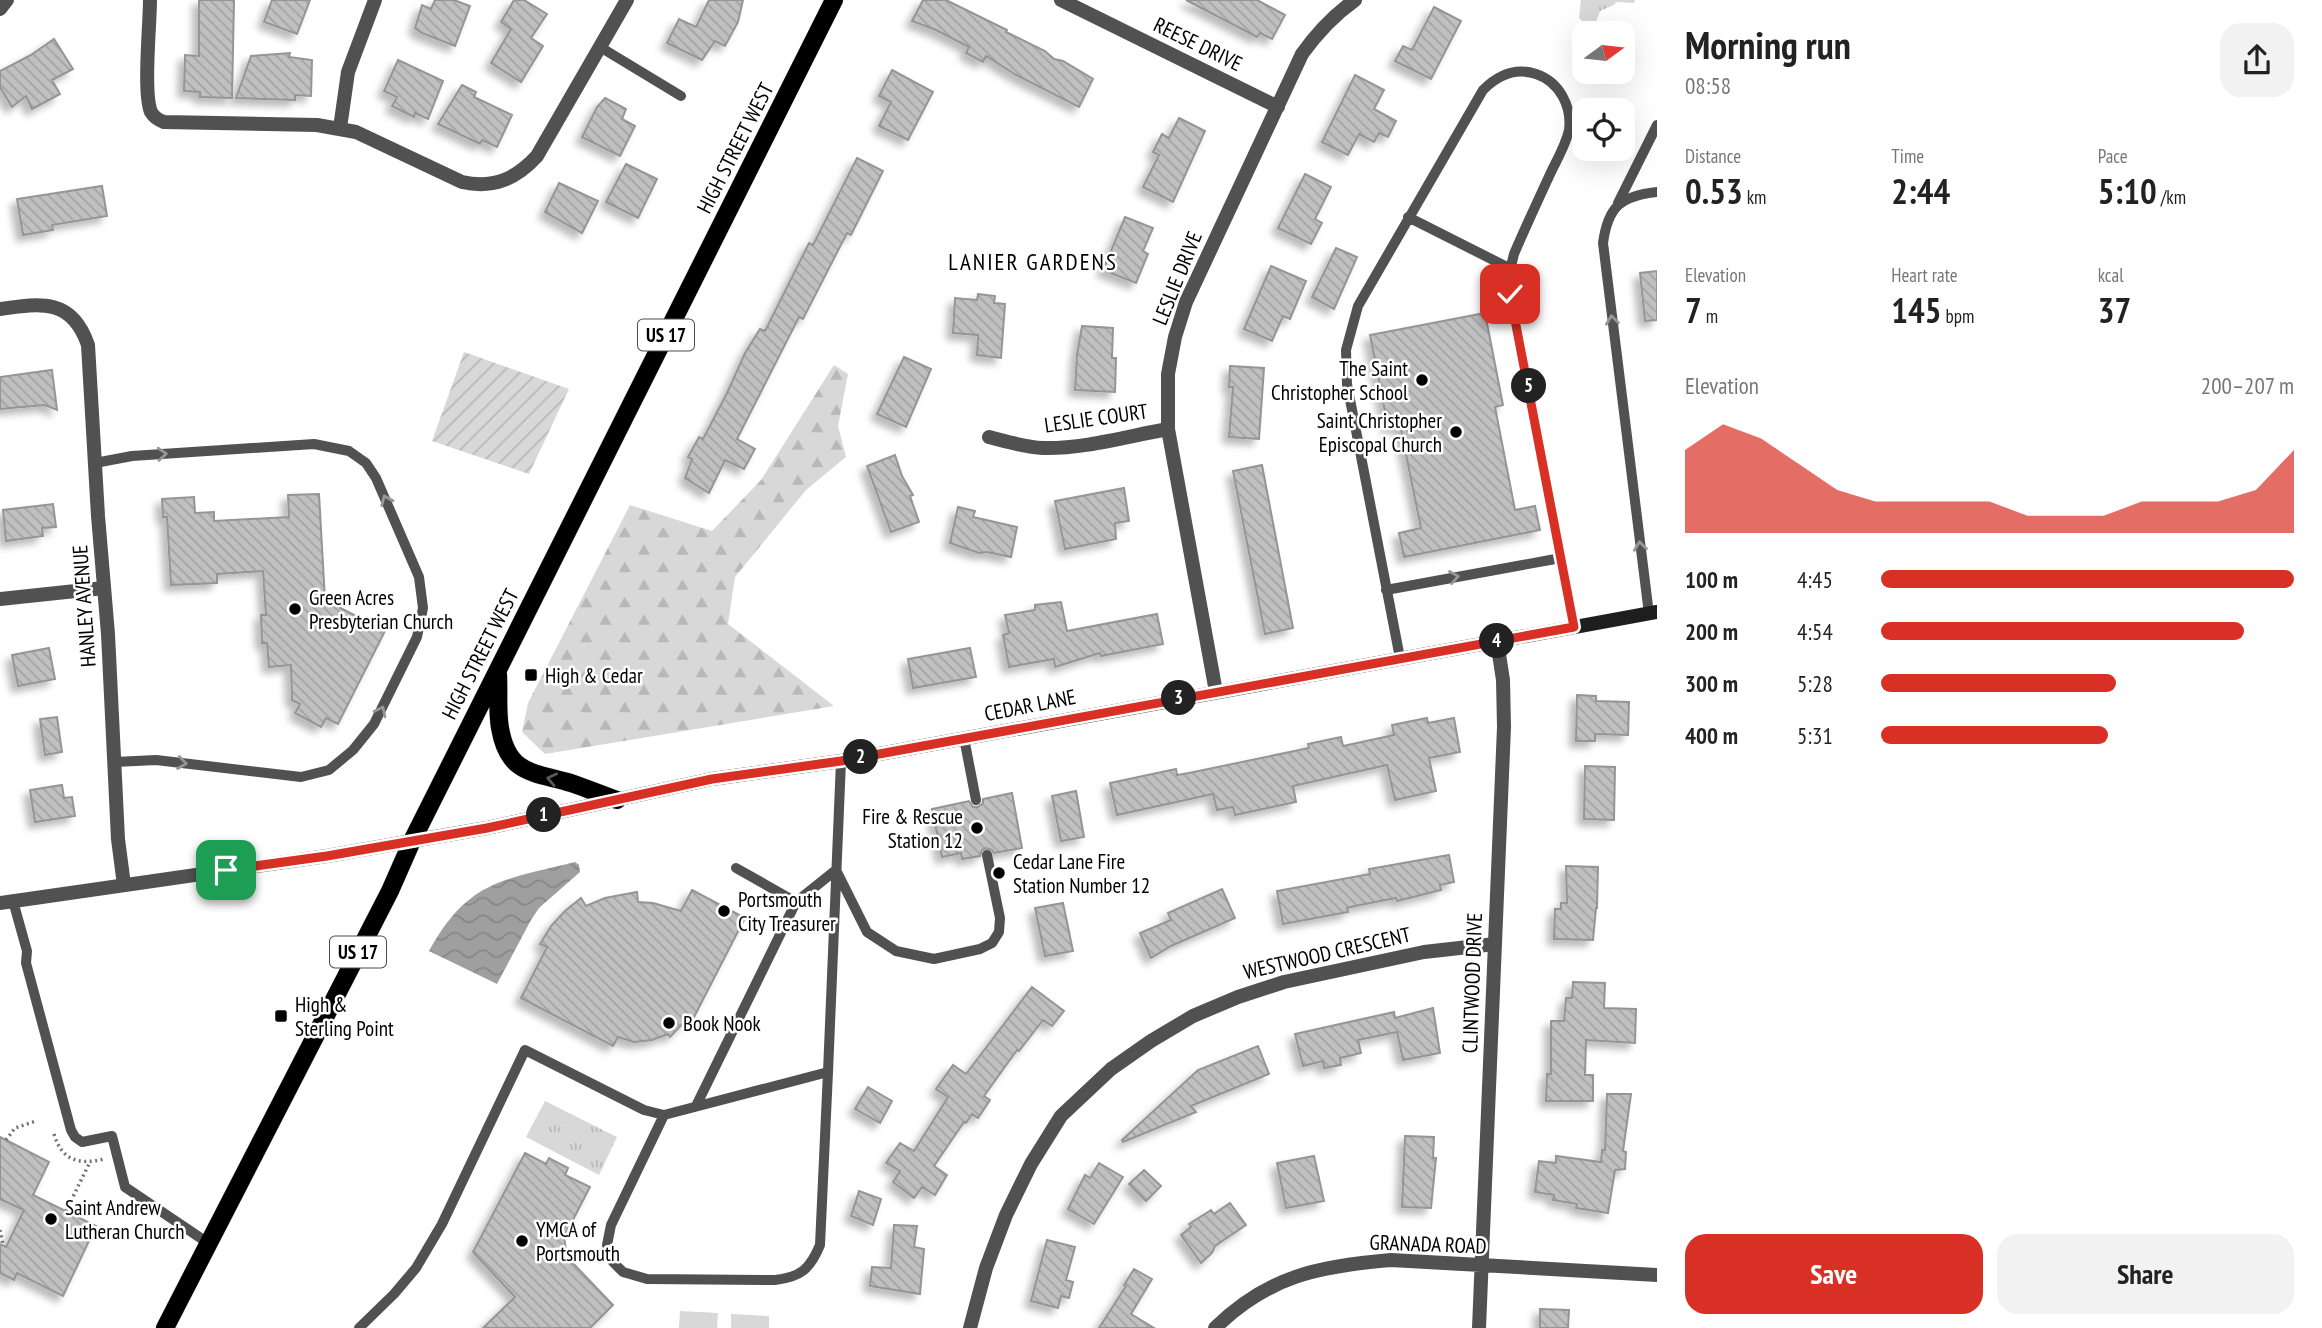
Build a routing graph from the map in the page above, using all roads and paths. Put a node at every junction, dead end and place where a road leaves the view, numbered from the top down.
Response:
1 (7, 0) edge
2 (150, 0) edge
3 (375, 0) edge
4 (627, 0) edge
5 (834, 0) edge
6 (1061, 0) edge
7 (1355, 0) edge
8 (0, 9) edge
9 (600, 47) junction
10 (681, 96) dead end
11 (1278, 107) junction
12 (1657, 125) edge
13 (340, 128) junction
14 (1657, 192) edge
15 (1614, 209) junction
16 (1408, 217) junction
17 (1510, 269) junction
18 (0, 309) edge
19 (1168, 429) junction
20 (989, 437) dead end
21 (95, 463) junction
22 (1561, 558) junction
23 (104, 588) junction
24 (1386, 590) junction
25 (0, 599) edge
26 (1653, 613) edge
27 (1574, 627) junction
28 (1497, 641) junction
29 (1400, 659) junction
30 (498, 670) junction
31 (1216, 692) junction
32 (964, 738) junction
33 (841, 761) junction
34 (114, 762) junction
35 (617, 800) junction
36 (976, 800) dead end
37 (412, 841) junction
38 (987, 855) dead end
39 (736, 868) dead end
40 (836, 870) junction
41 (124, 885) junction
42 (7, 902) edge
43 (796, 902) junction
44 (1495, 944) junction
45 (828, 1072) junction
46 (696, 1107) junction
47 (664, 1115) junction
48 (36, 1121) dead end
49 (6, 1140) dead end
50 (90, 1162) dead end
51 (66, 1212) dead end
52 (0, 1230) edge
53 (208, 1243) junction
54 (3, 1245) dead end
55 (1482, 1266) junction
56 (1657, 1275) edge
57 (165, 1328) edge
58 (359, 1328) edge
59 (970, 1328) edge
60 (1215, 1328) edge
61 (1479, 1328) edge

1 - 8 street
2 - 13 street
3 - 13 street
4 - 9 street
5 - 30 main road, HIGH STREET WEST / US 17
6 - 11 street, REESE DRIVE
7 - 11 street, LESLIE DRIVE
9 - 10 lane
9 - 13 street
11 - 19 street, LESLIE DRIVE
12 - 15 lane
14 - 15 lane
26 -> 15 lane
16 - 17 lane
16 - 17 lane
16 - 24 lane
17 - 22 lane
18 - 21 street, HANLEY AVENUE
19 - 20 street, LESLIE COURT
19 - 31 street, LESLIE DRIVE
21 - 23 street, HANLEY AVENUE
21 - 34 lane
24 -> 22 lane
22 - 27 lane
23 - 25 street
23 - 34 street, HANLEY AVENUE
24 - 29 lane
26 - 27 main road, CEDAR LANE
27 - 28 main road, CEDAR LANE
28 - 29 main road, CEDAR LANE
28 - 44 street, CLINTWOOD DRIVE
29 - 31 main road, CEDAR LANE
35 -> 30 main road
30 - 37 main road, HIGH STREET WEST / US 17
31 - 32 main road, CEDAR LANE
32 - 33 main road, CEDAR LANE
32 - 36 lane
33 - 35 main road, CEDAR LANE
33 - 40 lane
34 - 41 street, HANLEY AVENUE
35 - 37 main road, CEDAR LANE
37 - 41 street
37 - 53 main road, HIGH STREET WEST / US 17
38 - 40 lane
39 - 43 lane
40 - 43 lane
40 - 45 lane
41 - 42 street
42 - 53 lane
43 - 46 lane
44 - 55 street, CLINTWOOD DRIVE
44 - 59 street, WESTWOOD CRESCENT
45 - 46 lane
45 - 47 lane
46 - 47 lane
47 - 58 lane
48 - 49 path
50 - 51 path
52 - 54 path
53 - 57 main road, HIGH STREET WEST / US 17
55 - 56 street, GRANADA ROAD
55 - 60 street, GRANADA ROAD
55 - 61 street, CLINTWOOD DRIVE

